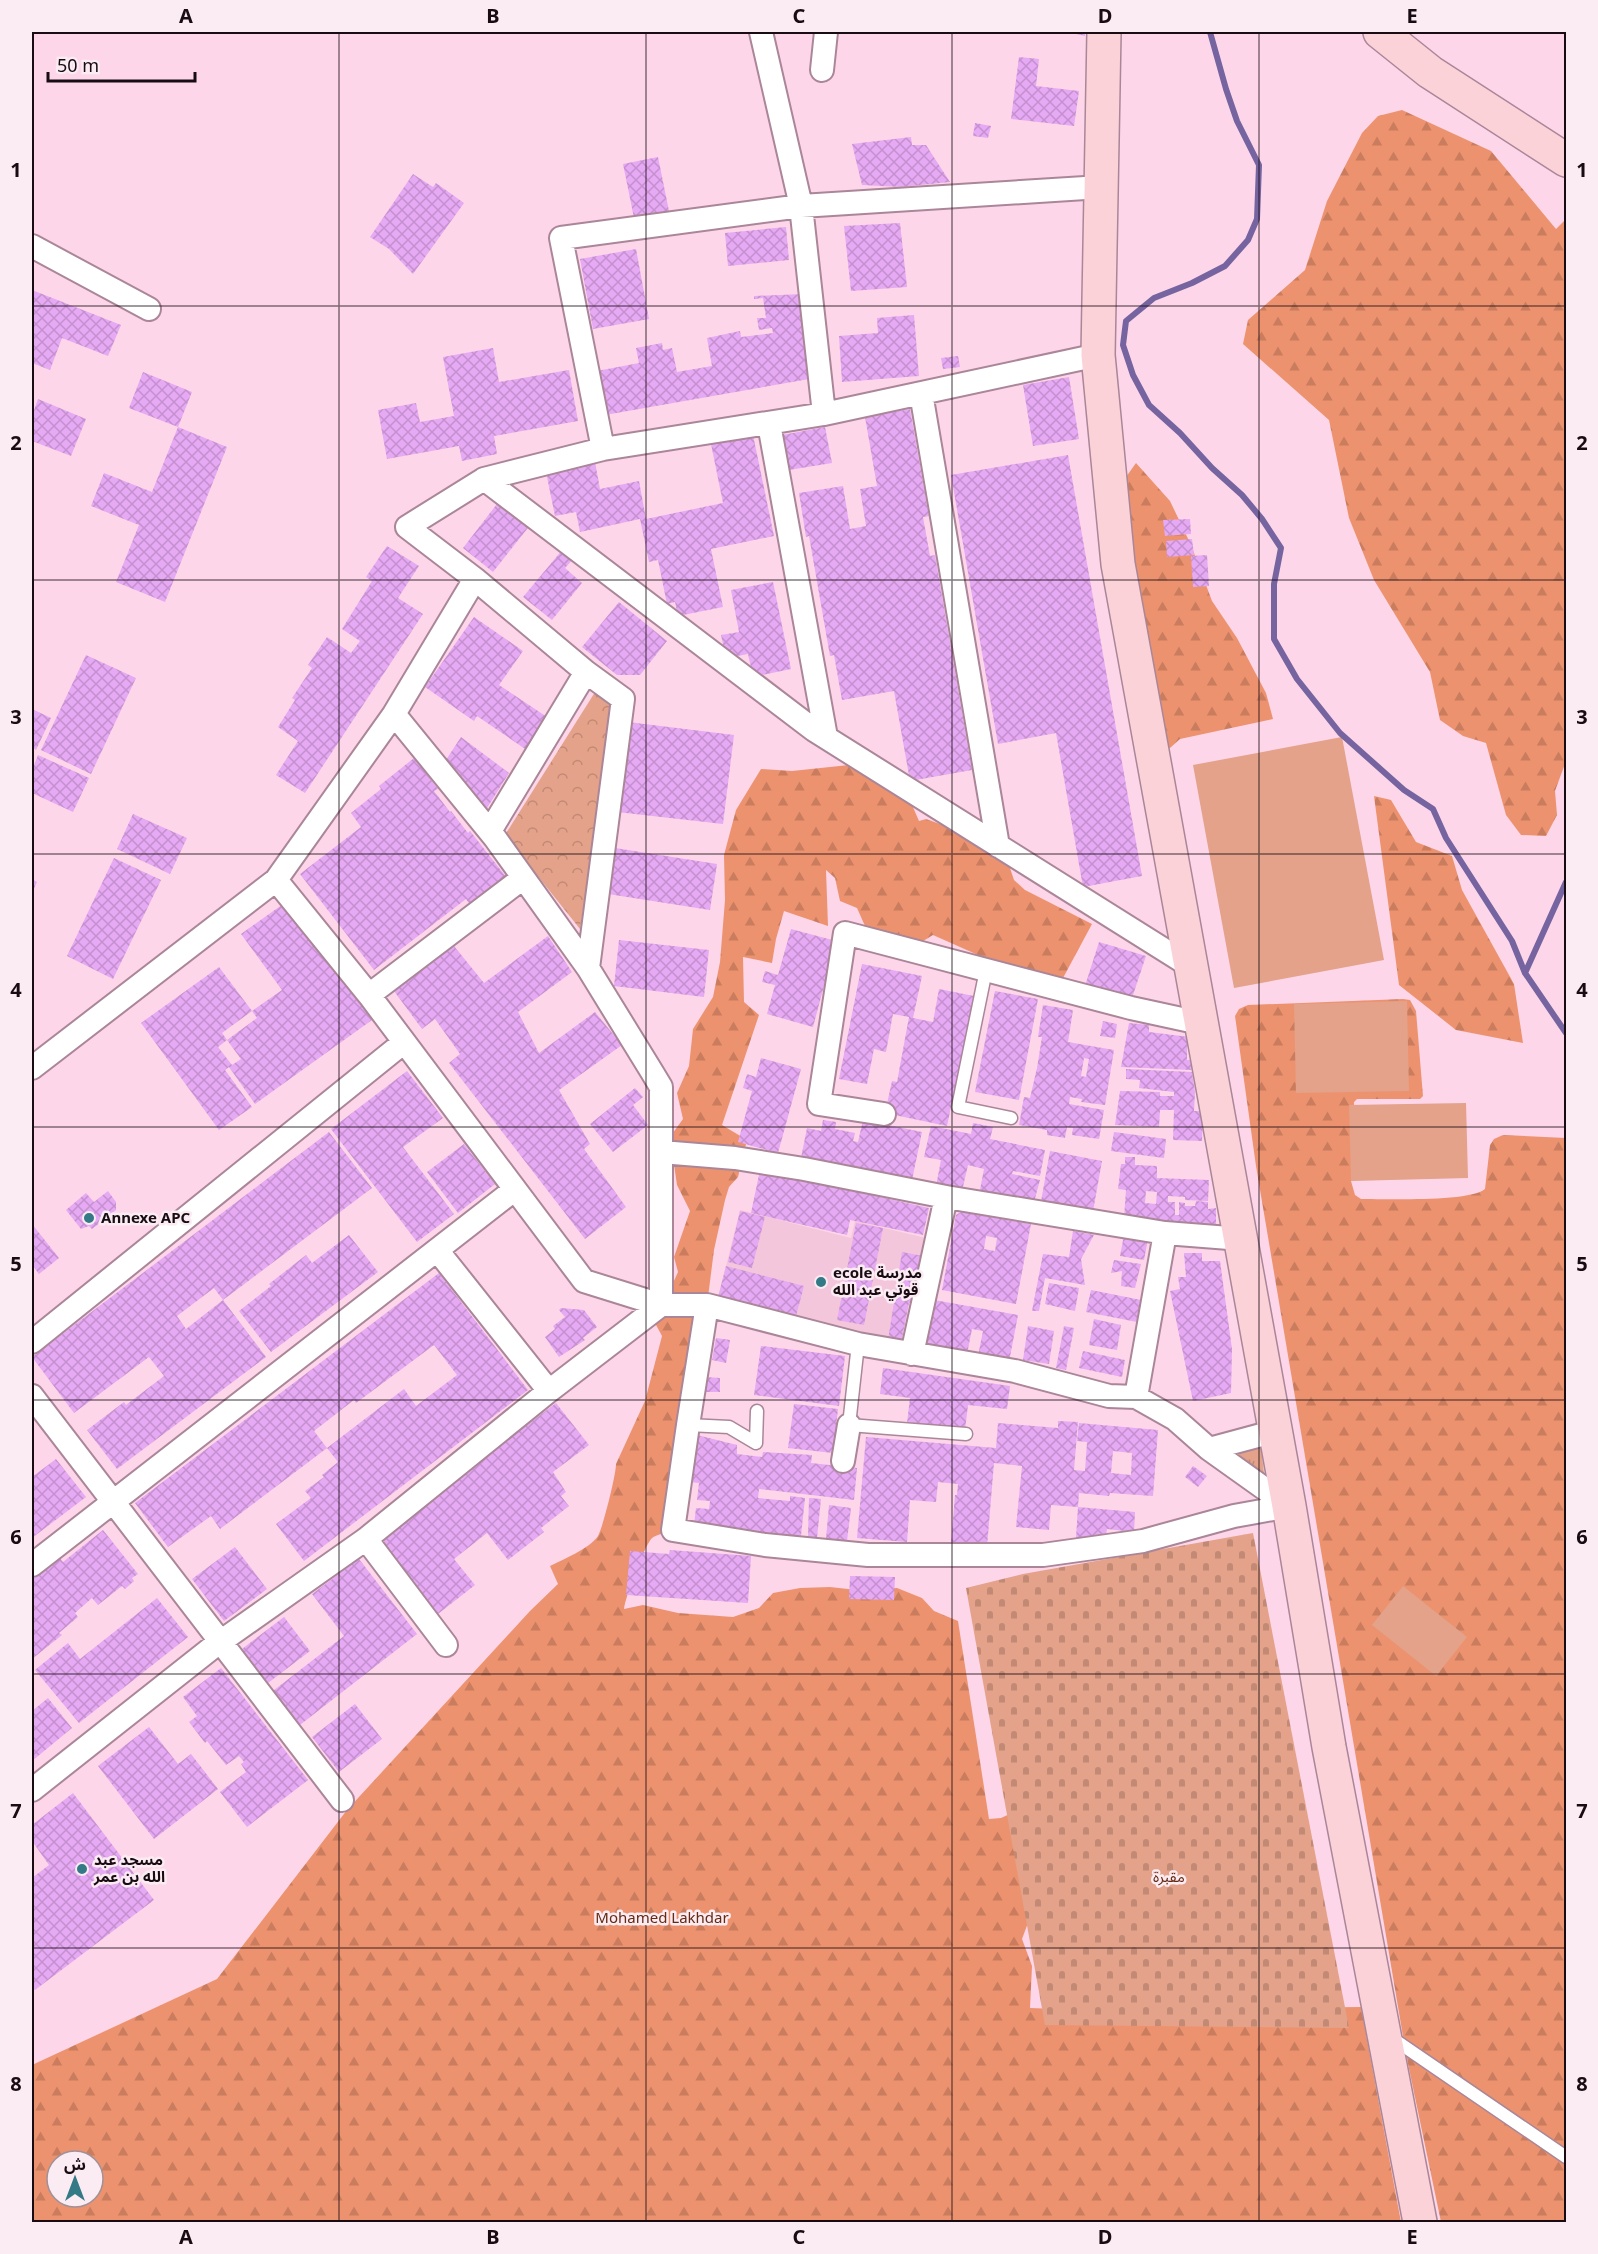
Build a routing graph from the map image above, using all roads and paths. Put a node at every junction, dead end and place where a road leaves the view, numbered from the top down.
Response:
1 (761, 32) edge
2 (826, 32) edge
3 (1104, 32) edge
4 (1380, 32) edge
5 (822, 70) dead end
6 (1566, 160) edge
7 (1101, 187) junction
8 (801, 206) junction
9 (32, 246) edge
10 (149, 309) dead end
11 (1098, 355) junction
12 (921, 393) junction
13 (824, 414) junction
14 (769, 424) junction
15 (603, 449) junction
16 (484, 479) junction
17 (475, 579) junction
18 (586, 672) junction
19 (394, 714) junction
20 (826, 737) junction
21 (495, 838) junction
22 (998, 846) junction
23 (523, 878) junction
24 (276, 880) junction
25 (1190, 966) junction
26 (588, 968) junction
27 (986, 970) junction
28 (369, 995) junction
29 (1200, 1023) junction
30 (404, 1043) junction
31 (32, 1068) edge
32 (884, 1114) dead end
33 (1011, 1118) dead end
34 (661, 1152) junction
35 (514, 1190) junction
36 (946, 1197) junction
37 (1164, 1233) junction
38 (1242, 1239) junction
39 (437, 1250) junction
40 (661, 1305) junction
41 (707, 1305) junction
42 (32, 1342) edge
43 (858, 1344) junction
44 (912, 1354) junction
45 (549, 1390) junction
46 (32, 1396) edge
47 (1136, 1397) junction
48 (757, 1411) dead end
49 (688, 1425) junction
50 (849, 1425) junction
51 (1276, 1431) junction
52 (966, 1434) dead end
53 (1209, 1449) junction
54 (843, 1461) dead end
55 (113, 1503) junction
56 (1289, 1506) junction
57 (366, 1539) junction
58 (32, 1565) edge
59 (222, 1641) junction
60 (446, 1645) dead end
61 (32, 1790) edge
62 (342, 1800) dead end
63 (1383, 2032) junction
64 (1566, 2157) edge
65 (1420, 2223) edge

1 - 8 street
2 - 5 street
3 - 7 main road
4 - 6 main road
7 - 8 street
7 - 11 main road
8 - 13 street
8 - 15 street
9 - 10 street
11 - 12 street
11 - 25 main road
12 - 13 street
12 - 22 street
13 - 14 street
14 - 15 street
14 - 20 street
15 - 16 street
16 - 17 street
16 - 20 street
17 - 18 street
17 - 19 street
18 - 21 street
18 - 26 street
19 - 21 street
19 - 24 street
20 - 22 street
21 - 23 street
22 - 25 street
23 - 26 street
23 - 28 street
24 - 28 street
24 - 31 street
25 - 29 main road
26 - 34 street
27 - 29 street
27 - 32 street
27 - 33 lane
28 - 30 street
29 - 38 main road
30 - 35 street
30 - 42 street
34 - 36 street
34 - 40 street
35 - 39 street
35 - 40 street
36 - 37 street
36 - 44 street
37 - 38 street
37 - 47 street
38 - 51 main road
39 - 45 street
39 - 55 street
40 - 41 street
40 - 45 street
41 - 43 street
41 - 49 street
43 - 44 street
43 - 50 lane
44 - 47 street
45 - 57 street
46 - 55 street
47 - 53 street
48 - 49 lane
49 - 56 street
50 - 52 lane
50 - 54 street
51 - 53 street
51 - 56 main road
53 - 56 street
55 - 58 street
55 - 59 street
56 - 63 main road
57 - 59 street
57 - 60 street
59 - 61 street
59 - 62 street
63 - 64 lane
63 - 65 main road

